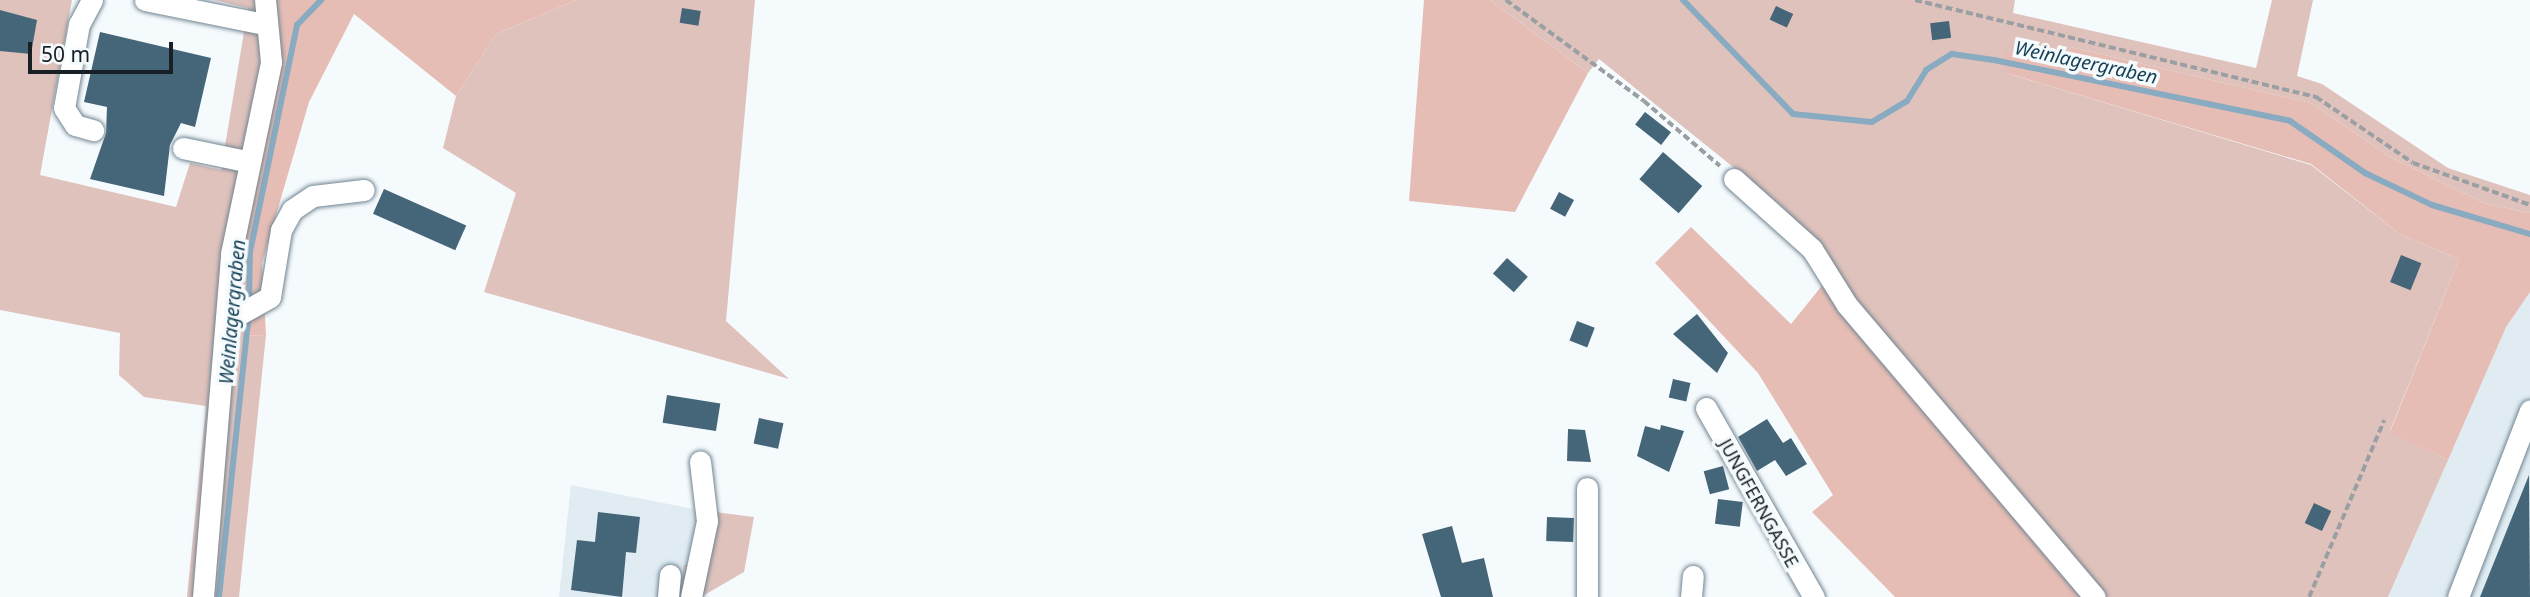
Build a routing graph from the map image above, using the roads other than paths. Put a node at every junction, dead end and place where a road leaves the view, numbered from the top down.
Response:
1 (92, 0) edge
2 (145, 0) edge
3 (265, 0) edge
4 (264, 23) junction
5 (93, 130) dead end
6 (183, 148) dead end
7 (246, 161) junction
8 (1734, 179) road end
9 (364, 190) dead end
10 (242, 312) junction
11 (1706, 408) dead end
12 (2530, 410) edge
13 (700, 461) dead end
14 (1587, 488) dead end
15 (670, 575) dead end
16 (203, 597) edge
17 (668, 597) edge
18 (691, 597) edge
19 (1587, 597) edge
20 (1814, 597) edge
21 (2095, 597) edge
22 (2458, 597) edge

1 - 5 street
2 - 4 street
3 - 4 street
4 - 7 street
6 - 7 street
7 - 10 street
8 - 21 street
9 - 10 street
10 - 16 street
11 - 20 street, JUNGFERNGASSE
12 - 22 street
13 - 18 street
14 - 19 street
15 - 17 street

